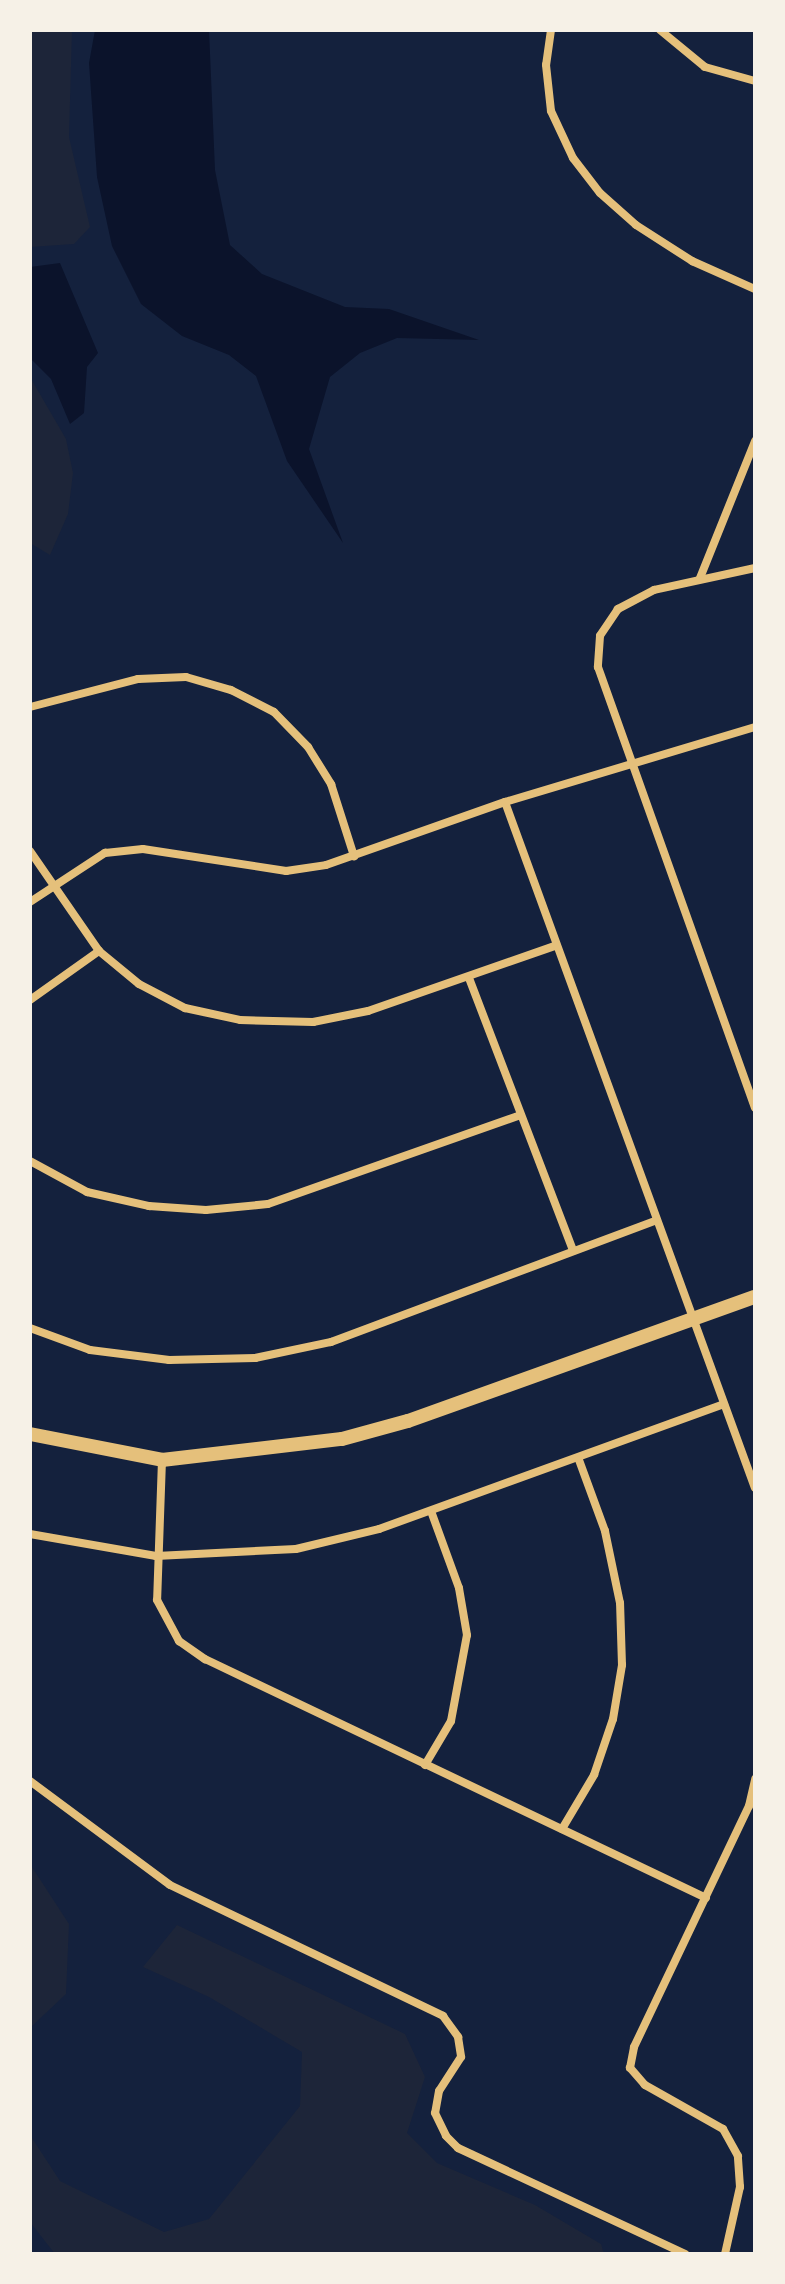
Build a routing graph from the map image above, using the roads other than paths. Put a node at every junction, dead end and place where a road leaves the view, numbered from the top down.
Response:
1 (551, 30) edge
2 (660, 30) edge
3 (755, 81) edge
4 (755, 289) edge
5 (755, 441) edge
6 (755, 568) edge
7 (700, 578) junction
8 (30, 707) edge
9 (755, 727) edge
10 (632, 762) junction
11 (505, 802) junction
12 (30, 851) edge
13 (354, 856) junction
14 (53, 886) junction
15 (30, 902) edge
16 (555, 946) junction
17 (99, 951) junction
18 (469, 978) junction
19 (30, 1000) edge
20 (755, 1108) edge
21 (521, 1115) junction
22 (30, 1161) edge
23 (657, 1220) junction
24 (573, 1251) junction
25 (755, 1297) edge
26 (695, 1317) junction
27 (30, 1328) edge
28 (724, 1404) junction
29 (30, 1434) edge
30 (162, 1460) junction
31 (579, 1460) junction
32 (755, 1488) edge
33 (431, 1511) junction
34 (30, 1534) edge
35 (156, 1556) junction
36 (425, 1765) junction
37 (755, 1779) edge
38 (30, 1781) edge
39 (562, 1829) junction
40 (706, 1898) junction
41 (685, 2254) edge
42 (725, 2254) edge

1 - 4 street
2 - 3 street
5 - 7 street
6 - 7 street
7 - 10 street
8 - 13 street
9 - 10 street
10 - 11 street
10 - 20 street
11 - 13 street
11 - 16 street
12 - 14 street
13 - 14 street
14 - 15 street
14 - 17 street
16 - 18 street
16 - 23 street
17 - 18 street
17 - 19 street
18 - 21 street
21 - 22 street
21 - 24 street
23 - 24 street
23 - 26 street
24 - 27 street
25 - 26 street
26 - 28 street
26 - 30 street
28 - 31 street
28 - 32 street
29 - 30 street
30 - 35 street
31 - 33 street
31 - 39 street
33 - 35 street
33 - 36 street
34 - 35 street
35 - 36 street
36 - 39 street
37 - 40 street
38 - 41 street
39 - 40 street
40 - 42 street

